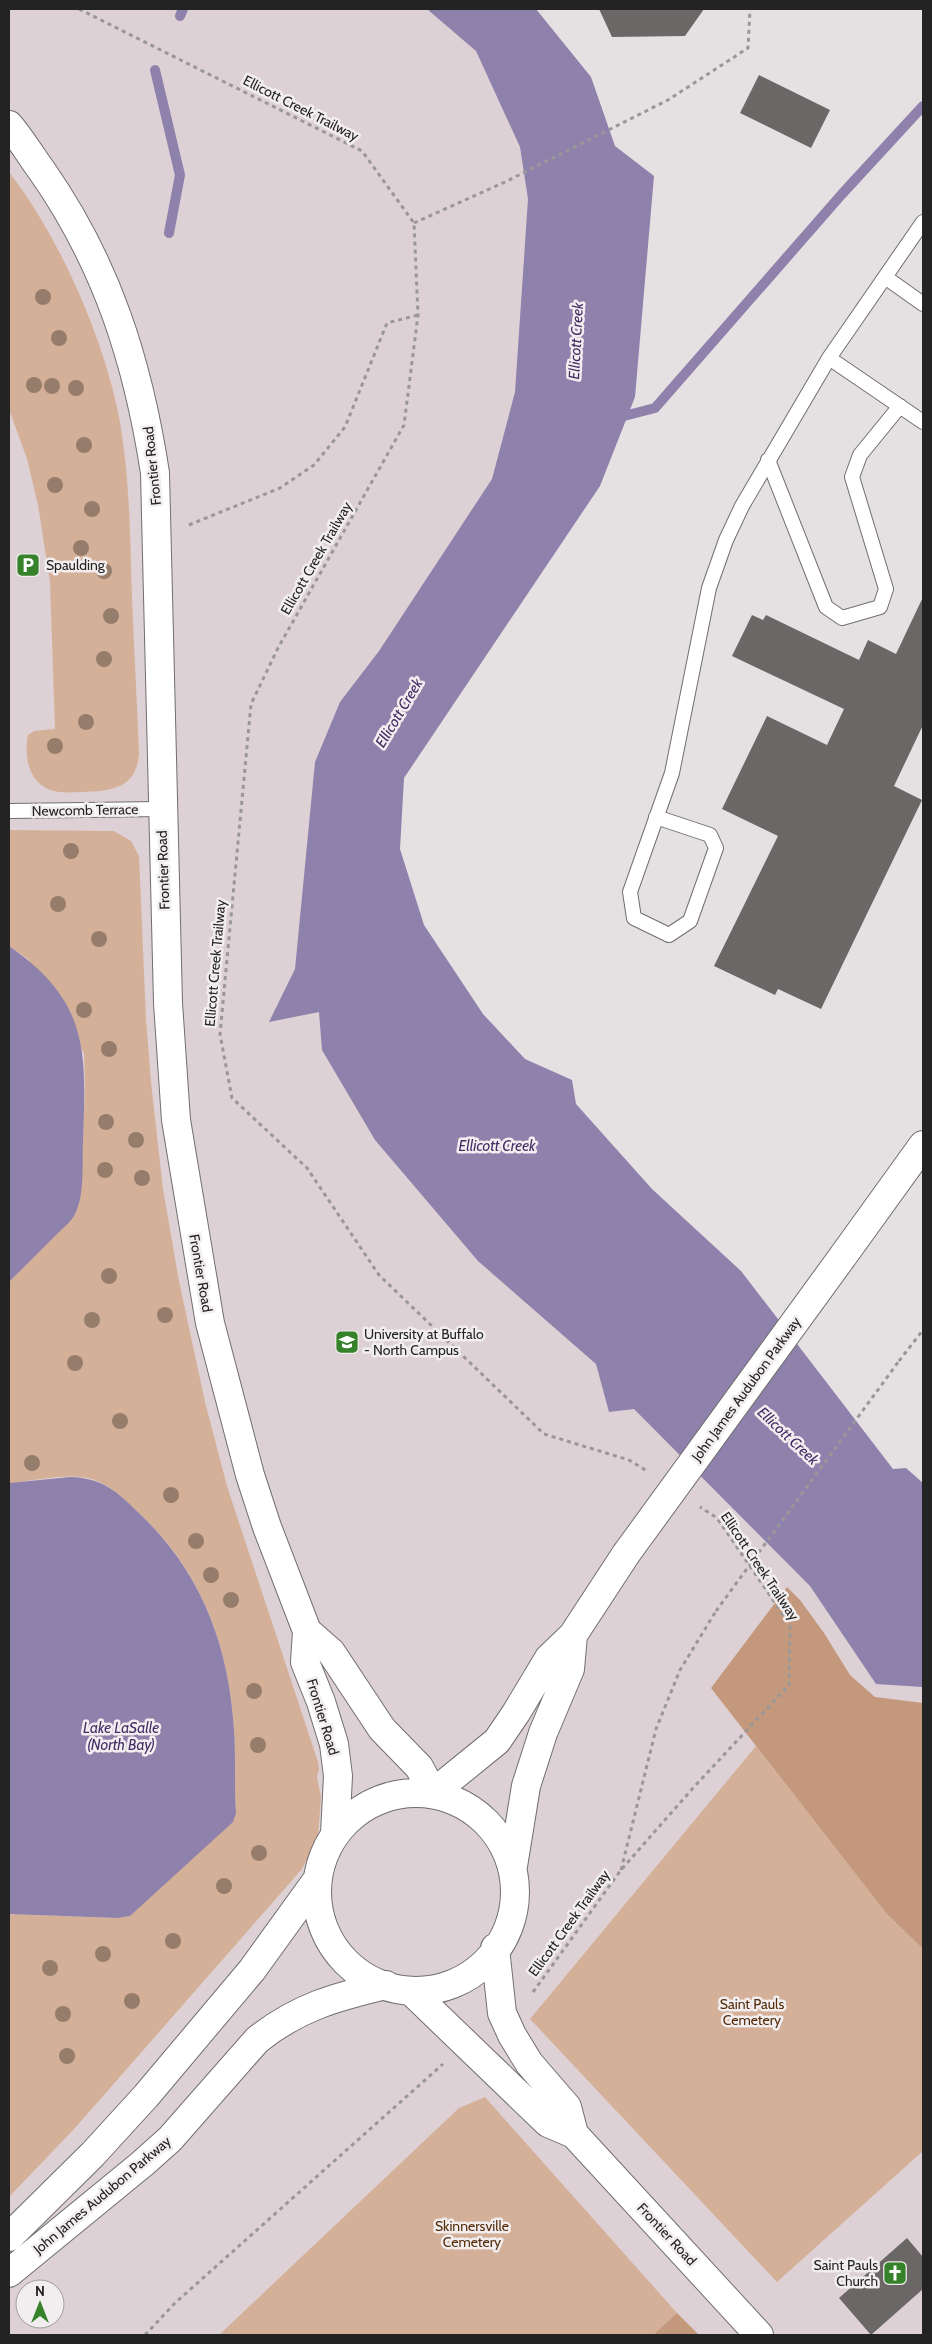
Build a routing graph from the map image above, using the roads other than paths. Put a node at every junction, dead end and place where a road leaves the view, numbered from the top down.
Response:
1 (9, 125) edge
2 (923, 222) edge
3 (885, 277) junction
4 (923, 304) edge
5 (829, 358) junction
6 (900, 406) junction
7 (923, 422) edge
8 (768, 460) junction
9 (162, 809) junction
10 (9, 811) edge
11 (656, 817) junction
12 (923, 1145) edge
13 (307, 1631) junction
14 (573, 1635) junction
15 (433, 1793) junction
16 (334, 1834) junction
17 (512, 1866) junction
18 (316, 1880) junction
19 (495, 1948) junction
20 (386, 1985) junction
21 (414, 1993) junction
22 (574, 2134) junction
23 (9, 2237) edge
24 (9, 2273) edge
25 (759, 2335) edge

1 - 9 main road, Frontier Road
2 - 3 lane
3 - 4 lane
3 - 5 lane
5 - 6 lane
5 - 8 lane
6 - 7 lane
6 - 8 lane
8 - 11 lane
9 - 10 lane, Newcomb Terrace
9 - 13 main road, Frontier Road
11 - 11 lane
12 - 14 main road, John James Audubon Parkway, bridge
13 - 15 main road, Frontier Road
13 - 16 main road, Frontier Road
14 - 15 main road, John James Audubon Parkway
14 - 17 main road, John James Audubon Parkway
15 - 16 main road
15 - 17 main road
16 - 18 main road
17 - 19 main road
18 - 20 main road
18 - 23 main road, John James Audubon Parkway
19 - 21 main road
19 - 22 main road, Frontier Road
20 - 21 main road
20 - 24 main road, John James Audubon Parkway
21 - 22 main road, Frontier Road
22 - 25 main road, Frontier Road

